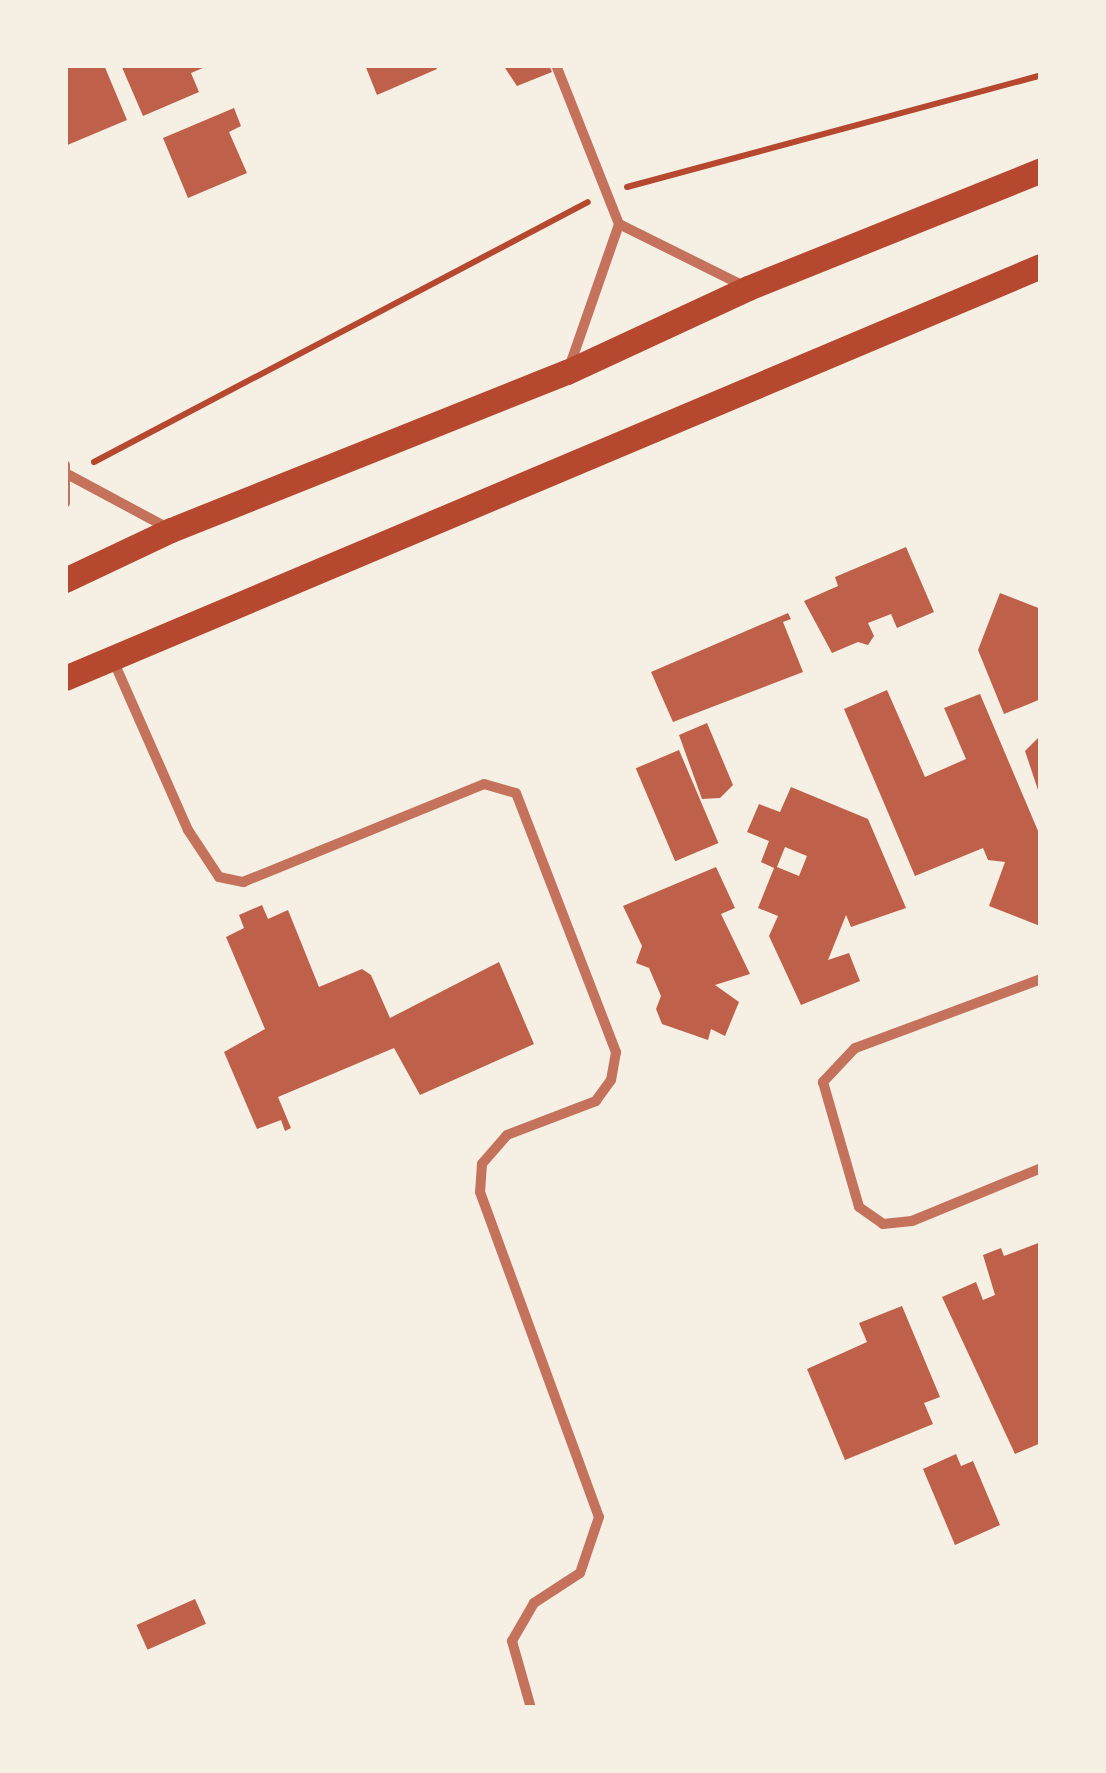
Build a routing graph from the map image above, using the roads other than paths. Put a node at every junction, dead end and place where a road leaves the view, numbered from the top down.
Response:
1 (556, 65) edge
2 (1041, 170) edge
3 (619, 224) junction
4 (1041, 266) edge
5 (748, 288) junction
6 (567, 372) junction
7 (67, 470) edge
8 (65, 503) edge
9 (171, 530) junction
10 (65, 580) edge
11 (112, 658) junction
12 (65, 678) edge
13 (1041, 980) edge
14 (1041, 1168) edge
15 (530, 1708) edge

1 - 3 street
2 - 5 main road
3 - 5 street
3 - 6 street
4 - 11 main road
5 - 6 main road
6 - 9 main road
7 - 8 street
7 - 9 street
9 - 10 main road
11 - 12 main road
11 - 15 street
13 - 14 street

